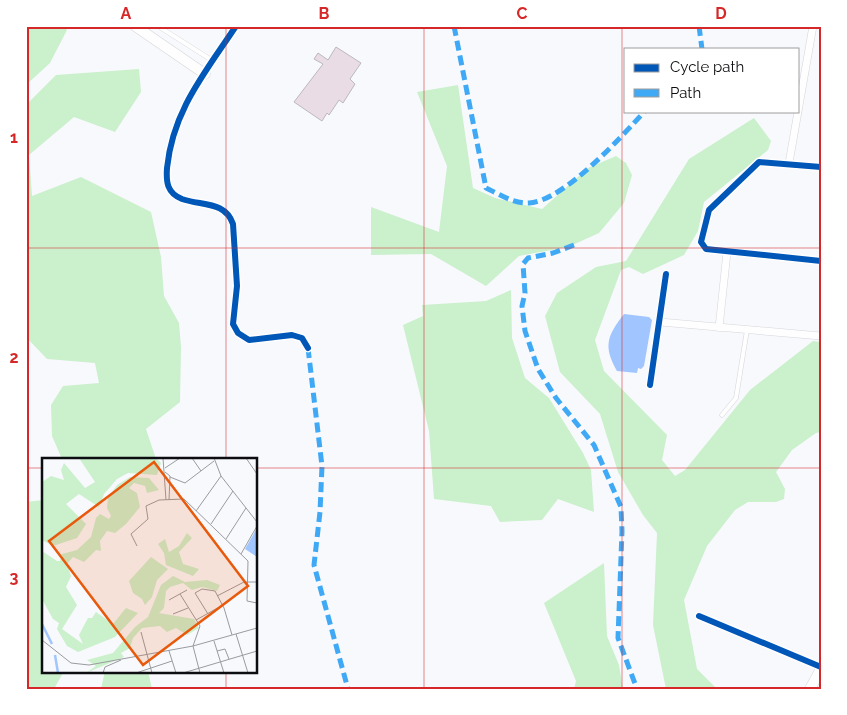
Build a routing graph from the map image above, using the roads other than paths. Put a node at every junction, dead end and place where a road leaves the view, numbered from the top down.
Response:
1 (135, 26) edge
2 (158, 26) edge
3 (813, 26) edge
4 (234, 27) edge
5 (213, 61) junction
6 (205, 74) junction
7 (800, 100) edge
8 (798, 112) edge
9 (789, 163) junction
10 (821, 166) edge
11 (727, 252) junction
12 (821, 261) edge
13 (666, 274) dead end
14 (660, 322) junction
15 (720, 328) junction
16 (747, 330) junction
17 (821, 336) edge
18 (308, 348) dead end
19 (650, 385) dead end
20 (722, 415) dead end
21 (699, 616) dead end
22 (821, 668) edge
23 (810, 689) edge

1 - 6 street
2 - 5 lane
3 - 7 street
4 - 5 street
5 - 6 street
6 - 18 street
8 - 9 street
9 - 10 street
9 - 11 street
11 - 12 street
11 - 15 street
13 - 14 street
14 - 15 street
14 - 19 street
15 - 16 street
16 - 17 street
16 - 20 lane
21 - 22 street
22 - 23 street

